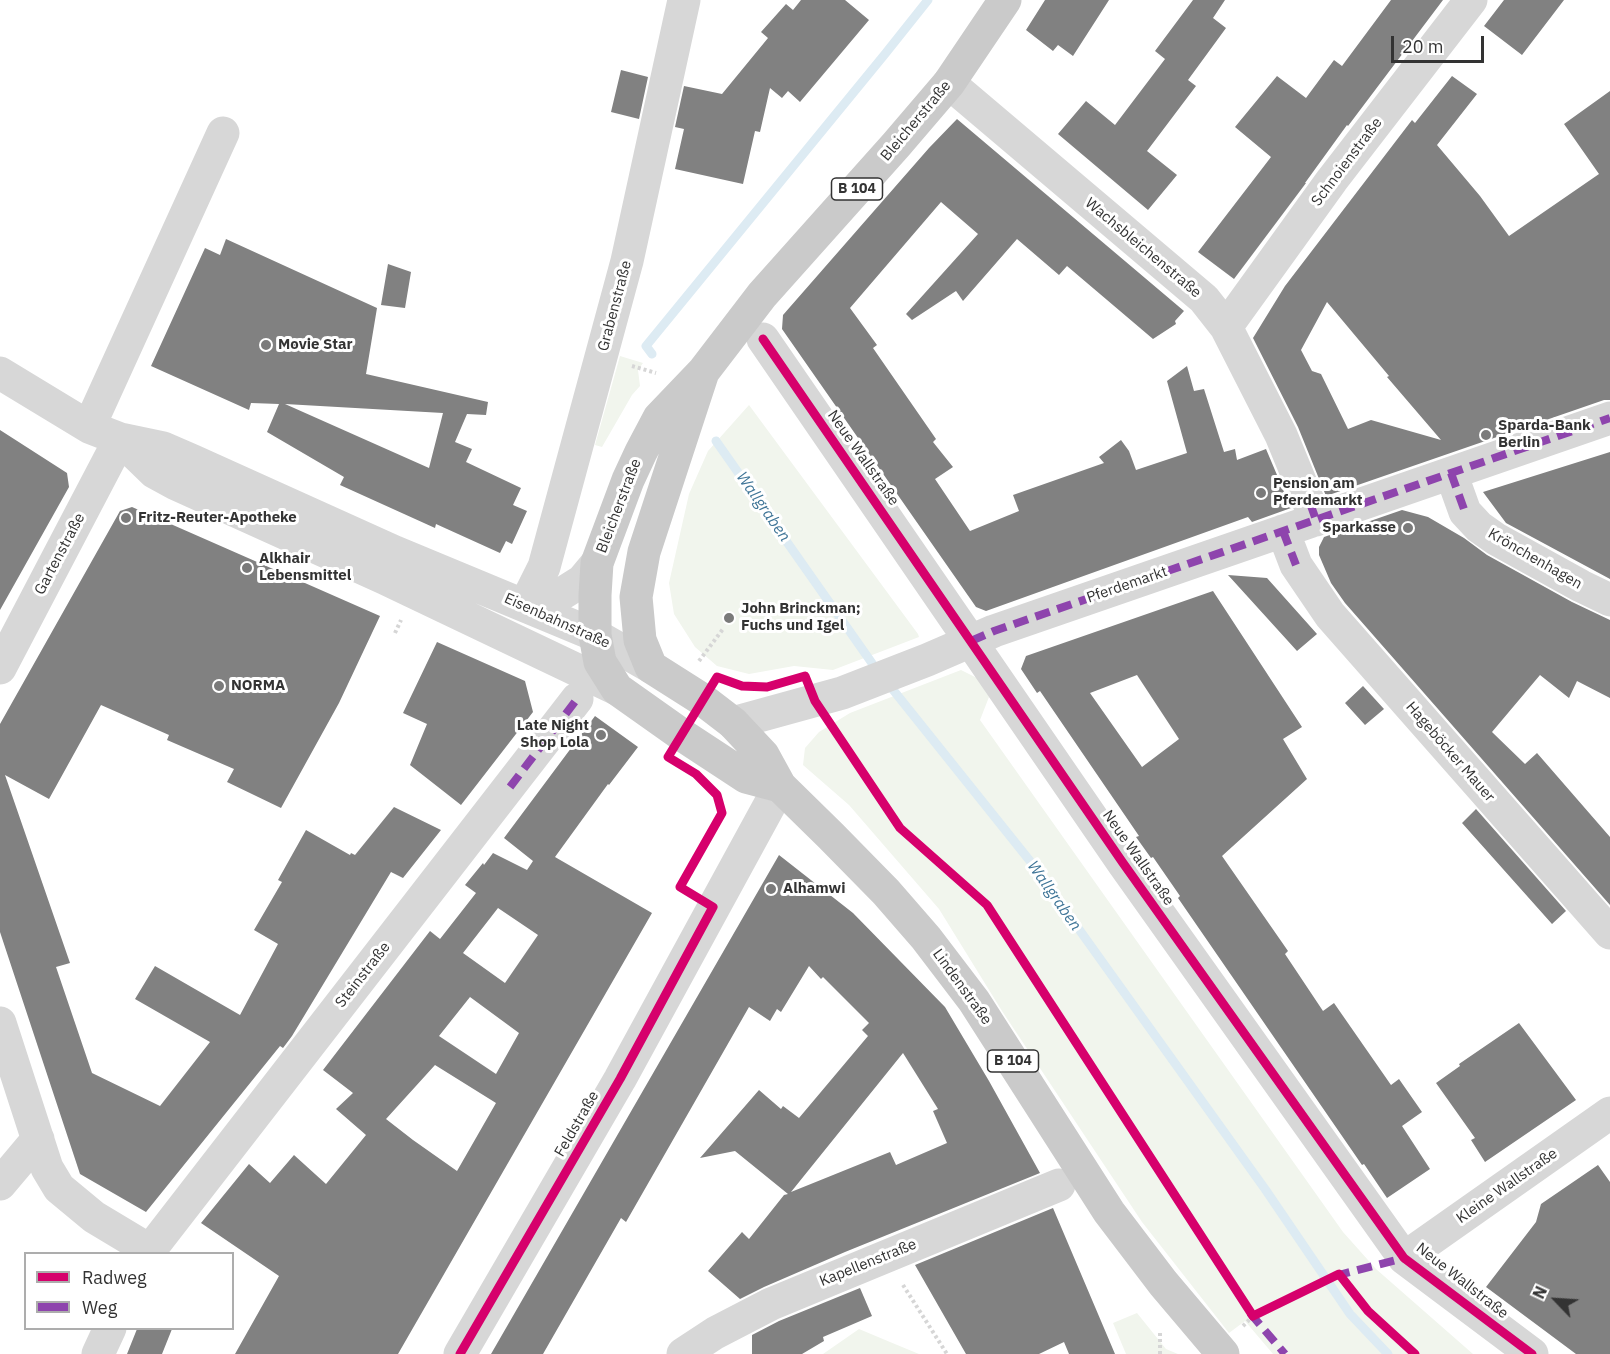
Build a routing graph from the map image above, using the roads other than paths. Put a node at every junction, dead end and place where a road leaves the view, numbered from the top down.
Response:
1 (684, 0) edge
2 (1005, 0) edge
3 (1471, 0) edge
4 (949, 83) junction
5 (223, 133) dead end
6 (1226, 327) junction
7 (763, 339) dead end
8 (702, 372) junction
9 (0, 373) edge
10 (1610, 418) edge
11 (89, 427) junction
12 (120, 439) junction
13 (1451, 473) junction
14 (1313, 511) junction
15 (1283, 531) junction
16 (597, 563) junction
17 (1610, 600) edge
18 (531, 608) junction
19 (971, 641) junction
20 (610, 661) junction
21 (0, 668) edge
22 (733, 723) junction
23 (780, 786) junction
24 (1610, 933) edge
25 (0, 1023) edge
26 (1610, 1113) edge
27 (38, 1139) junction
28 (0, 1184) edge
29 (1059, 1185) dead end
30 (148, 1252) edge
31 (1404, 1258) junction
32 (110, 1330) edge
33 (98, 1354) edge
34 (460, 1354) edge
35 (683, 1354) edge
36 (1223, 1354) edge
37 (1532, 1354) edge

1 - 18 street, Grabenstraße
2 - 4 main road, Bleicherstraße / B 104
3 - 6 street, Schnoienstraße
4 - 6 street, Wachsbleichenstraße
4 - 8 main road, Bleicherstraße / B 104
5 - 11 street
6 - 14 street, Wachsbleichenstraße
7 - 19 street, Neue Wallstraße
8 - 16 main road, Bleicherstraße / B 104
8 - 20 main road, Bleicherstraße
9 - 11 street, Eisenbahnstraße
10 - 13 street, Pferdemarkt
11 - 12 street, Eisenbahnstraße
12 - 18 street, Eisenbahnstraße
12 - 20 street, Eisenbahnstraße
12 - 21 street, Gartenstraße
13 - 14 street, Pferdemarkt
13 - 17 street, Krönchenhagen
14 - 15 street, Pferdemarkt
15 - 19 street, Pferdemarkt
15 - 24 street, Hageböcker Mauer
16 - 18 street
16 - 20 main road, Bleicherstraße / B 104
18 - 20 street, Eisenbahnstraße
19 - 22 street
19 - 31 street, Neue Wallstraße
20 - 22 main road, Eisenbahnstraße / B 104
20 - 23 main road, Eisenbahnstraße / B 104
20 - 30 street, Steinstraße
22 - 23 main road, Eisenbahnstraße / B 104
23 - 34 street, Feldstraße
23 - 36 main road, Lindenstraße / B 104
25 - 27 street
26 - 31 street, Kleine Wallstraße
27 - 28 street
27 - 30 street
29 - 35 street, Kapellenstraße
31 - 37 street, Neue Wallstraße
32 - 33 street

